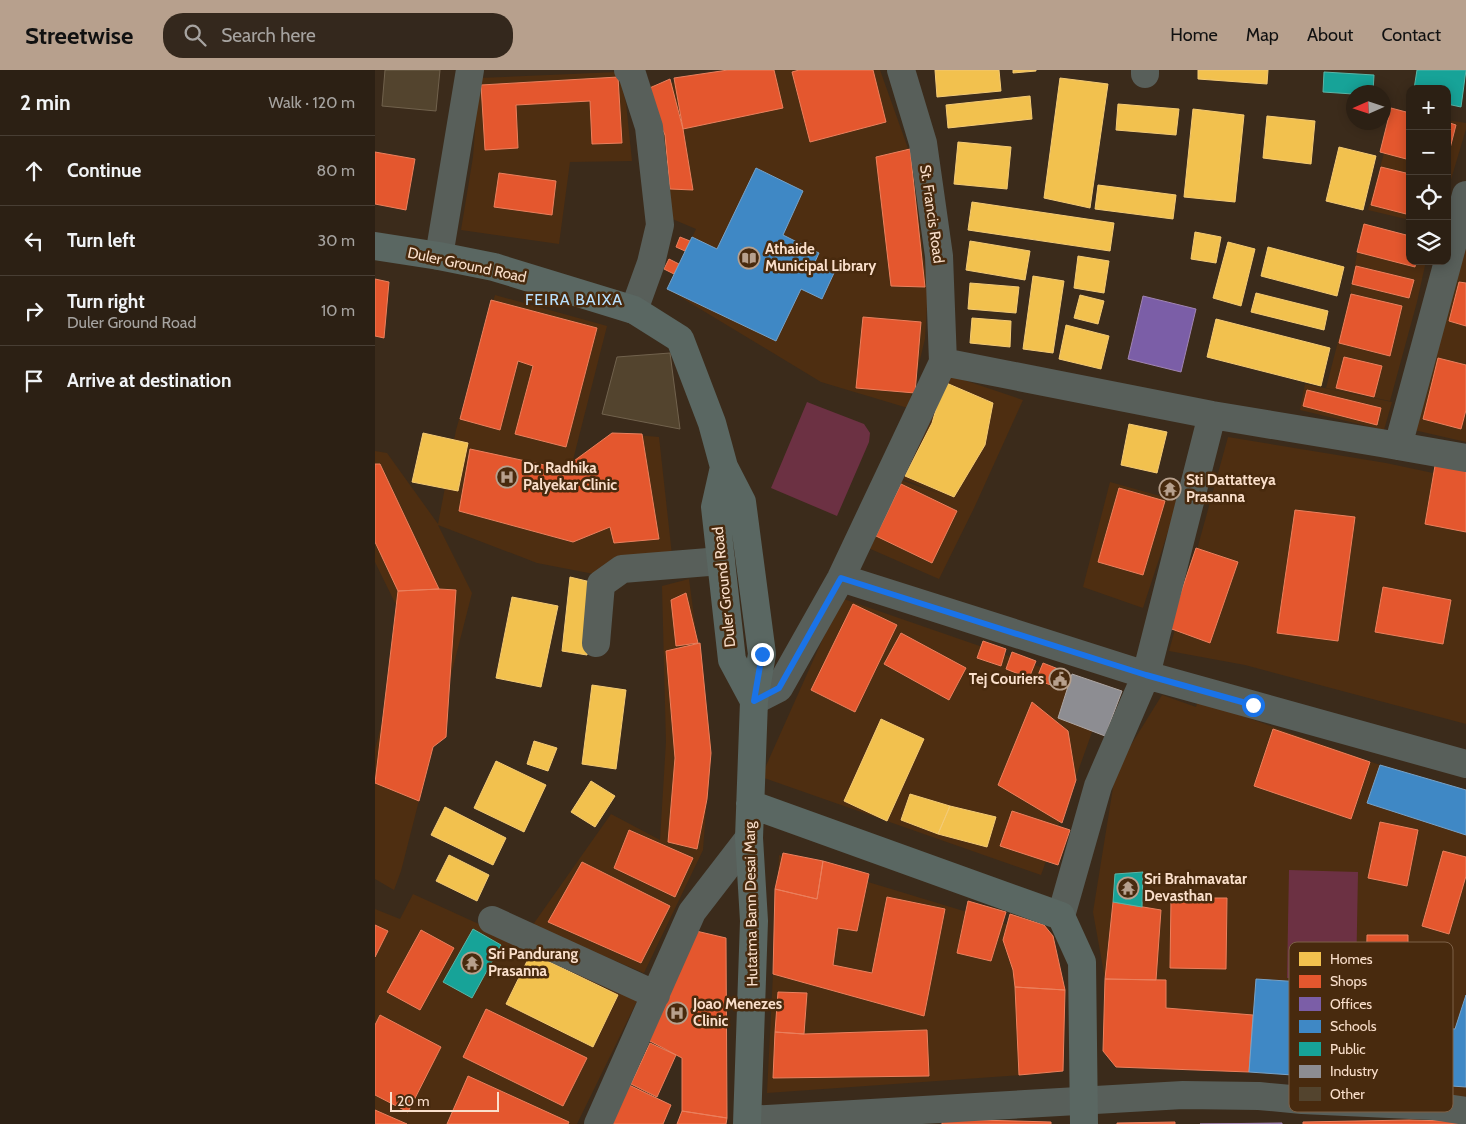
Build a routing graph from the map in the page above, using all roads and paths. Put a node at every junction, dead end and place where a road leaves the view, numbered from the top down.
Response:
1 (470, 70) edge
2 (901, 70) edge
3 (634, 71) edge
4 (1466, 195) edge
5 (375, 246) edge
6 (439, 256) junction
7 (634, 310) junction
8 (943, 362) junction
9 (1212, 415) junction
10 (1397, 446) junction
11 (1466, 458) edge
12 (724, 467) junction
13 (721, 561) junction
14 (841, 578) junction
15 (596, 643) dead end
16 (1146, 675) junction
17 (754, 701) junction
18 (1466, 764) edge
19 (751, 804) junction
20 (749, 838) junction
21 (1061, 916) junction
22 (492, 920) dead end
23 (656, 995) junction
24 (1289, 1099) edge
25 (1453, 1109) edge
26 (1466, 1111) edge
27 (1084, 1112) edge
28 (747, 1122) edge
29 (599, 1124) edge

1 - 6 street
2 - 8 street, St. Francis Road
3 - 7 street
4 - 10 street
5 - 6 main road, Duler Ground Road
6 - 7 main road, Duler Ground Road
7 - 12 main road, Duler Ground Road
8 - 9 street
8 - 14 street
9 - 10 street
9 - 16 street
10 - 11 street
12 - 13 main road, Duler Ground Road
12 - 17 main road, Duler Ground Road
13 - 15 street
13 - 17 main road, Duler Ground Road
14 - 16 street
14 - 17 street
16 - 18 street
16 - 21 street
17 - 19 main road, Duler Ground Road
19 - 20 main road, Hutatma Bann Desai Marg
19 - 21 main road
20 - 23 street
20 - 28 main road, Hutatma Bann Desai Marg
21 - 27 main road
22 - 23 street
23 - 29 street
24 - 27 street
25 - 26 street
27 - 28 street

